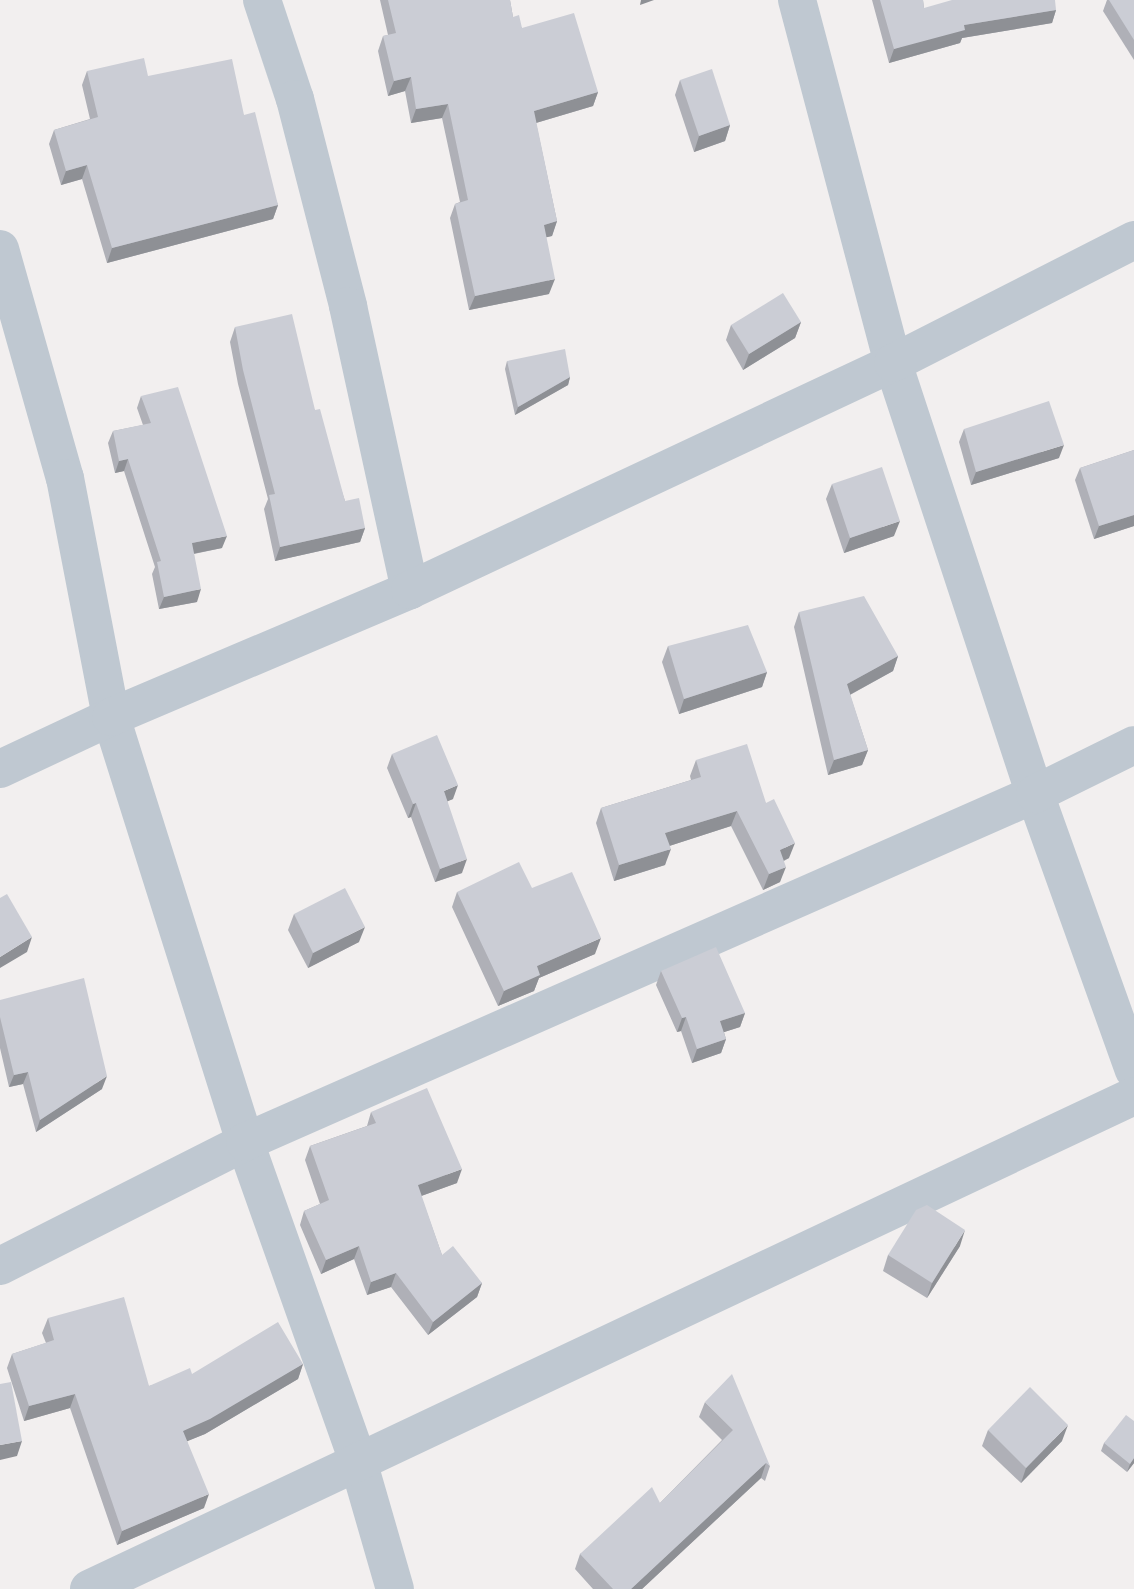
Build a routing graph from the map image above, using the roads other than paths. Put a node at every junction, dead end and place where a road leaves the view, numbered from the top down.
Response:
1 (262, 0) edge
2 (797, 0) edge
3 (1134, 240) edge
4 (0, 248) edge
5 (892, 363) junction
6 (410, 590) junction
7 (111, 717) junction
8 (1134, 745) edge
9 (0, 769) edge
10 (1035, 794) junction
11 (1134, 1070) edge
12 (1134, 1096) edge
13 (245, 1142) junction
14 (0, 1266) edge
15 (358, 1461) junction
16 (89, 1589) edge
17 (395, 1589) edge

1 - 6 street
2 - 5 street
3 - 5 street
4 - 7 street
5 - 6 street
5 - 10 street
6 - 7 street
7 - 9 street
7 - 13 street
8 - 10 street
10 - 11 street
10 - 13 street
12 - 15 street
13 - 14 street
13 - 15 street
15 - 16 street
15 - 17 street

